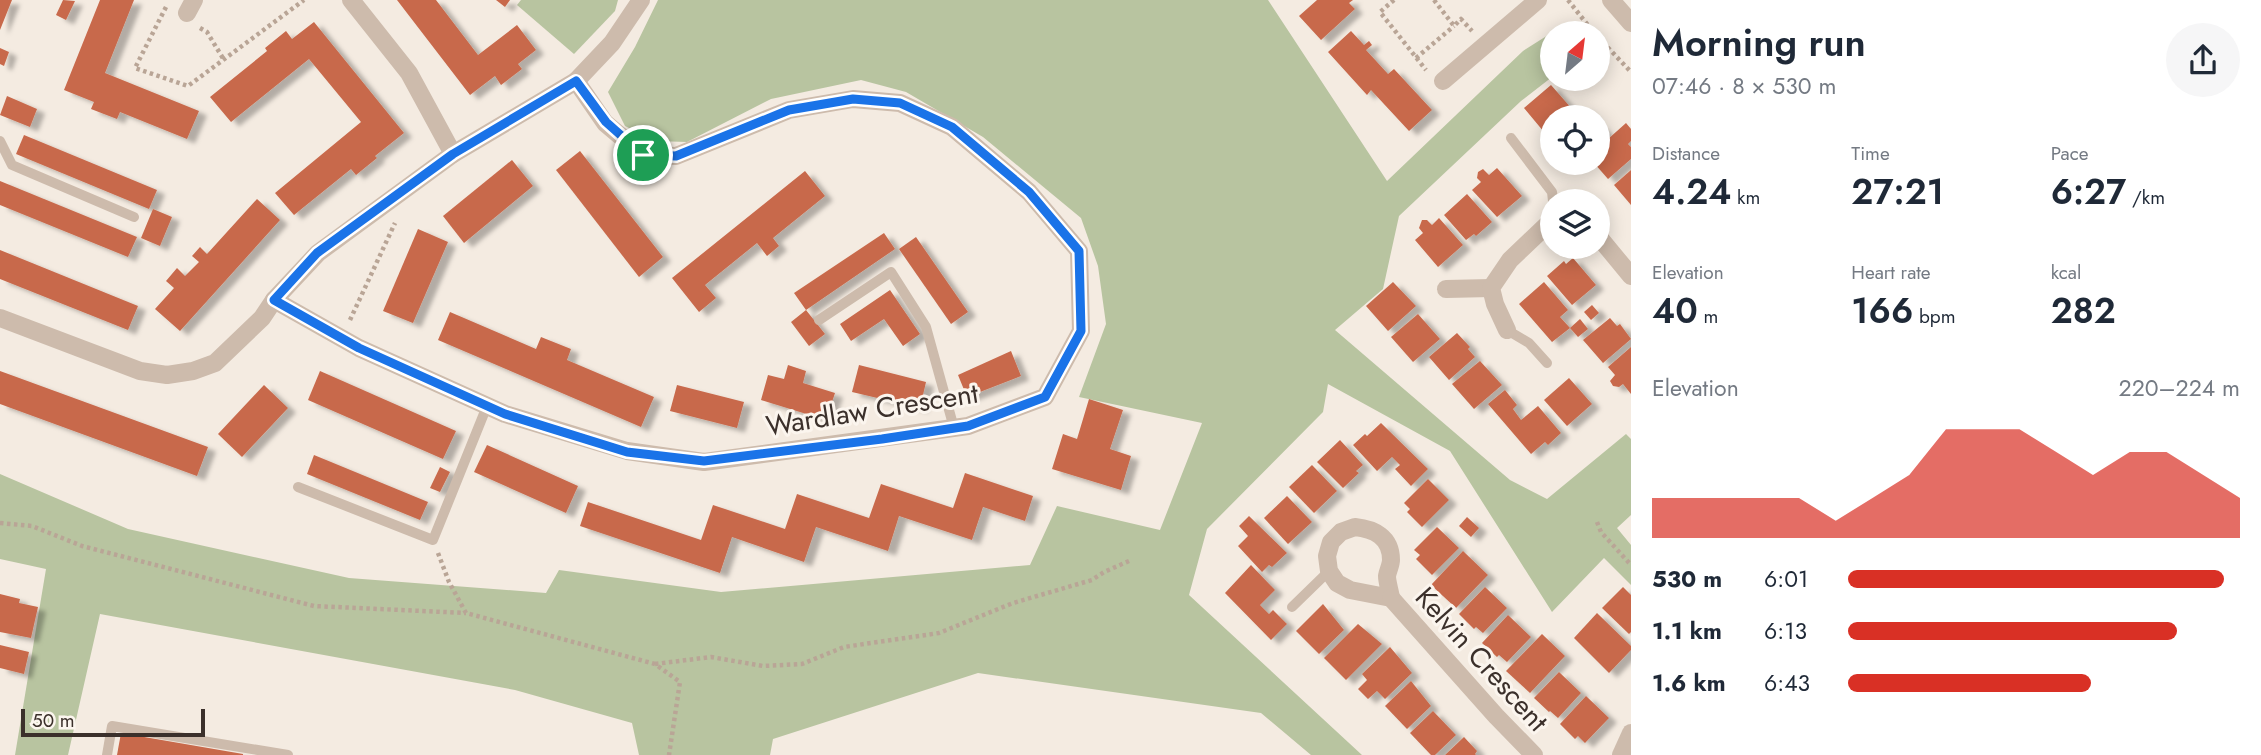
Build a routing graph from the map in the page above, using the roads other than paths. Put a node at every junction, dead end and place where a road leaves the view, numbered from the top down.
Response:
1 (351, 0) edge
2 (641, 0) edge
3 (1538, 0) edge
4 (1611, 0) edge
5 (1631, 23) edge
6 (1437, 78) road end
7 (576, 81) junction
8 (1511, 138) dead end
9 (0, 141) edge
10 (453, 154) junction
11 (1550, 189) edge
12 (134, 217) dead end
13 (1540, 231) edge
14 (1610, 251) edge
15 (1631, 276) edge
16 (1491, 288) junction
17 (1446, 289) dead end
18 (274, 300) junction
19 (0, 318) edge
20 (819, 320) dead end
21 (1507, 330) joint
22 (1547, 363) dead end
23 (487, 406) junction
24 (954, 428) junction
25 (298, 487) dead end
26 (1329, 570) junction
27 (1391, 598) junction
28 (1292, 607) dead end
29 (1631, 733) edge
30 (107, 755) edge
31 (288, 755) edge
32 (1534, 755) edge
33 (1621, 755) edge

1 - 10 street
2 - 7 street
3 - 6 street
4 - 5 street
7 - 10 street
7 - 24 street, Wardlaw Crescent
8 - 11 lane
9 - 12 lane
10 - 18 street
13 - 16 street
14 - 15 street
16 - 17 street
16 - 21 street
18 - 19 street
18 - 23 street, Wardlaw Crescent
20 - 24 lane
21 - 22 lane
23 - 24 street, Wardlaw Crescent
23 - 25 lane
26 - 27 street, Kelvin Crescent
26 - 27 street, Kelvin Crescent
26 - 28 lane
27 - 32 street, Kelvin Crescent
29 - 33 street
30 - 31 lane

